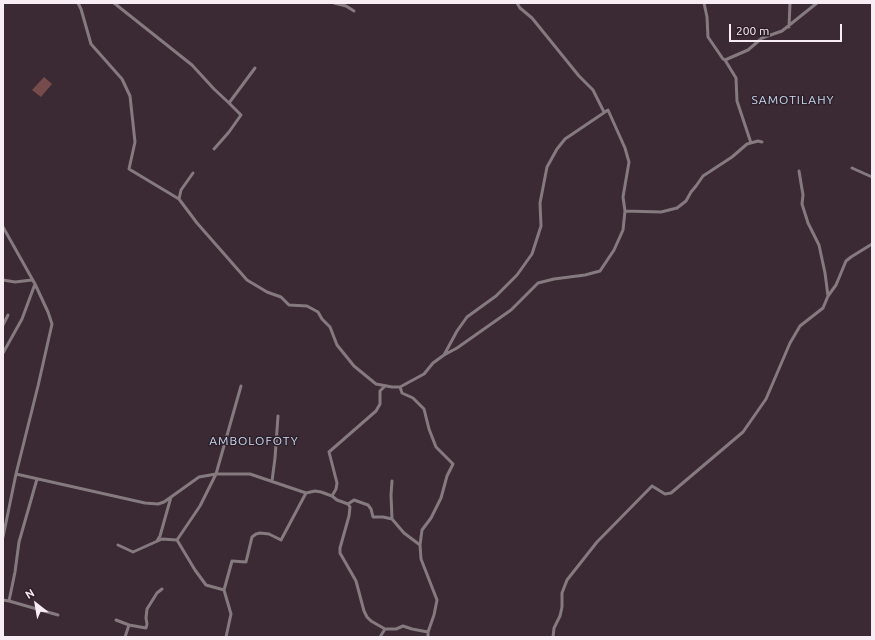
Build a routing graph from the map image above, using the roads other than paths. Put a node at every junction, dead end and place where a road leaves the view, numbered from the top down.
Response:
1 (78, 3) edge
2 (114, 3) edge
3 (334, 3) edge
4 (517, 3) edge
5 (704, 3) edge
6 (790, 3) edge
7 (817, 3) edge
8 (354, 11) dead end
9 (789, 27) junction
10 (726, 60) junction
11 (255, 68) dead end
12 (229, 103) junction
13 (604, 112) junction
14 (751, 142) junction
15 (762, 142) dead end
16 (214, 149) dead end
17 (852, 168) dead end
18 (799, 171) dead end
19 (193, 173) dead end
20 (872, 177) edge
21 (179, 199) junction
22 (625, 211) junction
23 (3, 227) edge
24 (872, 244) edge
25 (3, 280) edge
26 (32, 280) junction
27 (35, 284) junction
28 (828, 296) junction
29 (8, 315) dead end
30 (3, 325) edge
31 (3, 353) edge
32 (444, 355) junction
33 (241, 386) dead end
34 (385, 386) junction
35 (400, 387) junction
36 (278, 416) dead end
37 (16, 474) junction
38 (216, 474) junction
39 (37, 479) junction
40 (272, 481) junction
41 (392, 481) dead end
42 (306, 493) junction
43 (332, 496) junction
44 (171, 497) junction
45 (348, 504) junction
46 (392, 519) junction
47 (3, 537) edge
48 (177, 540) junction
49 (157, 541) junction
50 (118, 545) dead end
51 (420, 546) junction
52 (162, 588) dead end
53 (224, 590) junction
54 (3, 600) edge
55 (8, 601) junction
56 (58, 615) dead end
57 (116, 620) dead end
58 (129, 625) junction
59 (385, 629) junction
60 (428, 632) junction
61 (125, 637) edge
62 (226, 637) edge
63 (380, 637) edge
64 (428, 637) edge
65 (553, 637) edge

1 - 21 street
2 - 12 street
3 - 8 street
4 - 13 street
5 - 10 street
6 - 9 street
7 - 9 street
9 - 10 street
10 - 14 street
11 - 12 street
12 - 16 street
13 - 22 street
13 - 32 street
14 - 15 street
14 - 22 street
17 - 20 street
18 - 28 street
19 - 21 street
21 - 34 street
22 - 32 street
23 - 26 street
24 - 28 street
25 - 26 street
26 - 27 street
27 - 31 street
27 - 37 street
28 - 65 street
29 - 30 street
32 - 35 street
33 - 38 street
34 - 35 street
34 - 43 street
35 - 51 street
36 - 40 street
37 - 39 street
37 - 47 street
38 - 40 street
38 - 44 street
38 - 48 street
39 - 44 street
39 - 55 street
40 - 42 street
41 - 46 street
42 - 43 street
42 - 53 street
43 - 45 street
44 - 49 street
45 - 46 street
45 - 59 street
46 - 51 street
48 - 49 street
48 - 53 street
49 - 50 street
51 - 60 street
52 - 58 street
53 - 62 street
54 - 55 street
55 - 56 street
57 - 58 street
58 - 61 street
59 - 60 street
59 - 63 street
60 - 64 street

